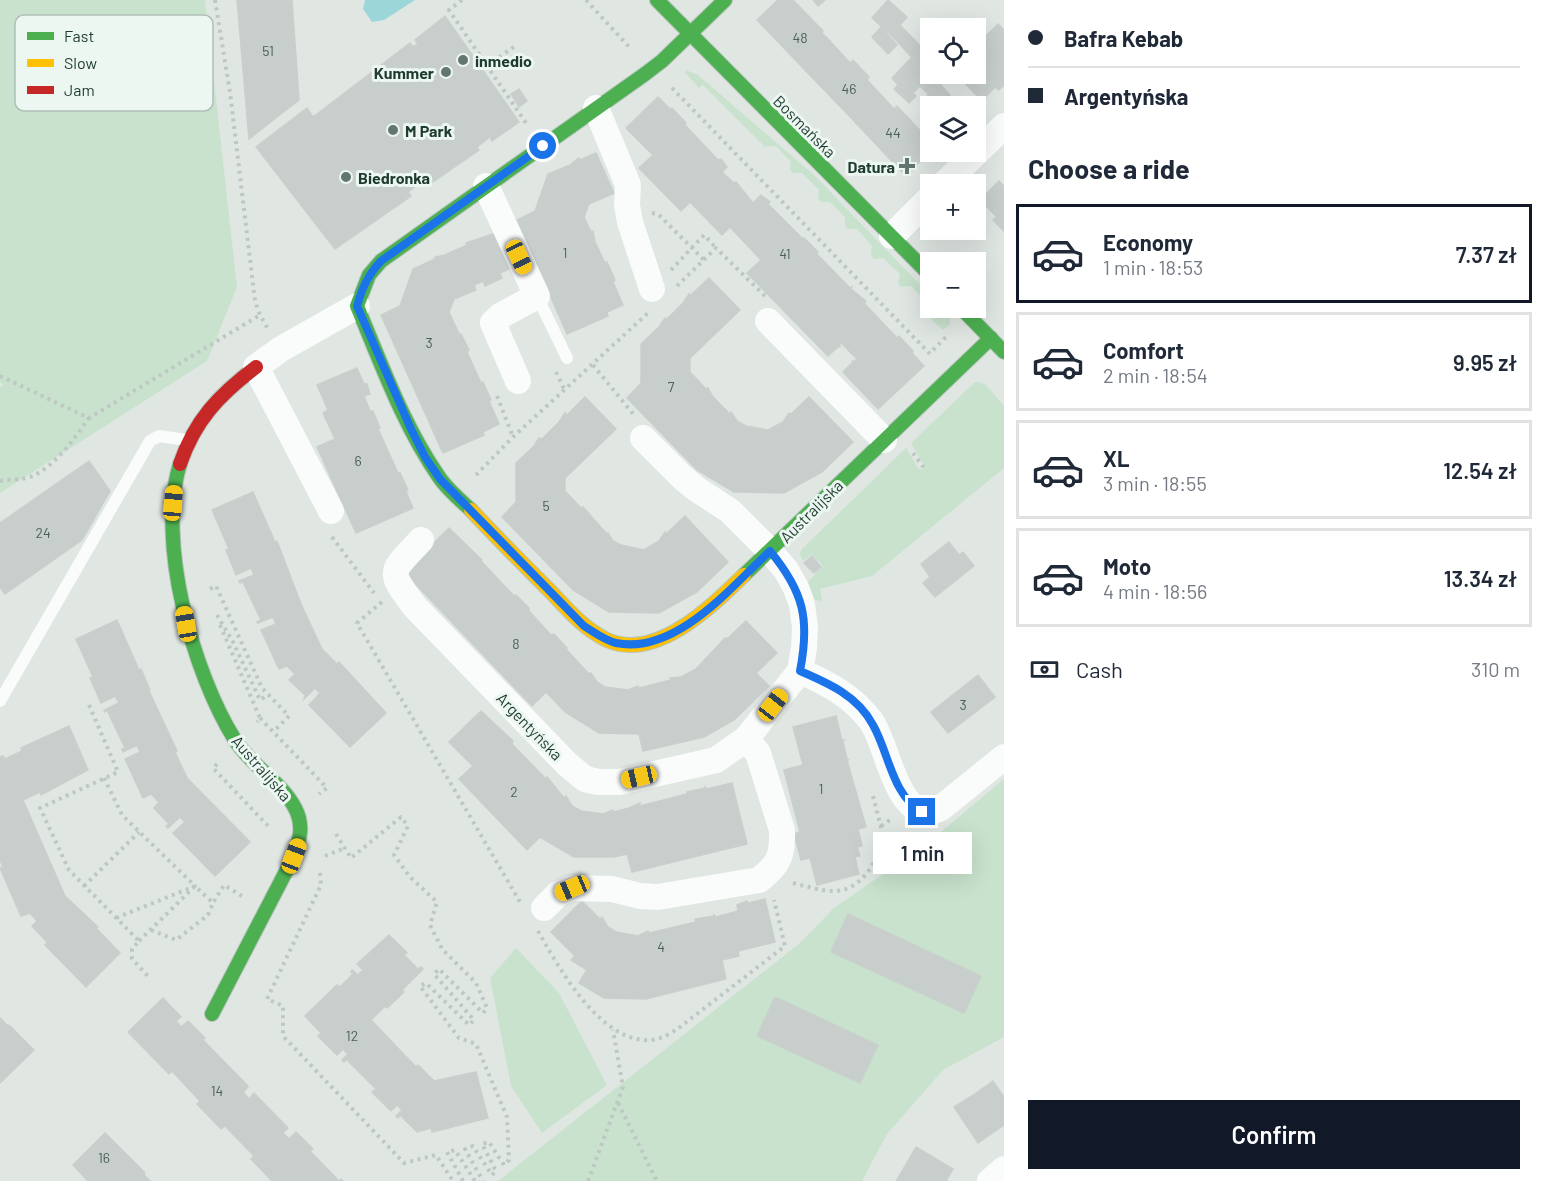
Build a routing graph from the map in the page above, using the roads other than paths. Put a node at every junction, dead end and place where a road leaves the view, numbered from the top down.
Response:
1 (657, 0) edge
2 (725, 0) edge
3 (690, 35) junction
4 (596, 108) junction
5 (1004, 126) edge
6 (954, 174) edge
7 (486, 186) junction
8 (920, 208) edge
9 (892, 236) junction
10 (920, 265) edge
11 (537, 296) junction
12 (657, 298) road end
13 (357, 306) junction
14 (770, 313) road end
15 (971, 318) edge
16 (992, 338) junction
17 (1004, 352) edge
18 (567, 358) dead end
19 (256, 368) junction
20 (518, 381) road end
21 (643, 438) road end
22 (884, 440) junction
23 (189, 441) junction
24 (331, 511) road end
25 (421, 540) dead end
26 (770, 551) junction
27 (800, 671) junction
28 (0, 701) edge
29 (746, 739) junction
30 (1004, 757) edge
31 (535, 916) road end
32 (212, 1014) dead end
33 (1004, 1169) edge
34 (990, 1181) edge

1 - 3 street, Bosmańska
2 - 3 street
3 - 4 street
3 - 9 street, Bosmańska
4 - 7 street
4 - 12 street
5 - 6 street
7 - 11 street
7 - 13 street
8 - 9 street
9 - 10 street, Bosmańska
11 - 18 lane
11 - 20 street
13 - 19 street, Australijska
13 - 26 street, Australijska
14 - 22 street
15 - 16 street
16 - 17 street
16 - 22 street, Australijska
19 - 23 street, Australijska
19 - 24 street
21 - 26 street
22 - 26 street, Australijska
23 - 28 lane
23 - 32 street, Australijska
25 - 29 street, Argentyńska
26 - 27 street
27 - 29 street, Argentyńska
27 - 30 street
29 - 31 street
33 - 34 street

